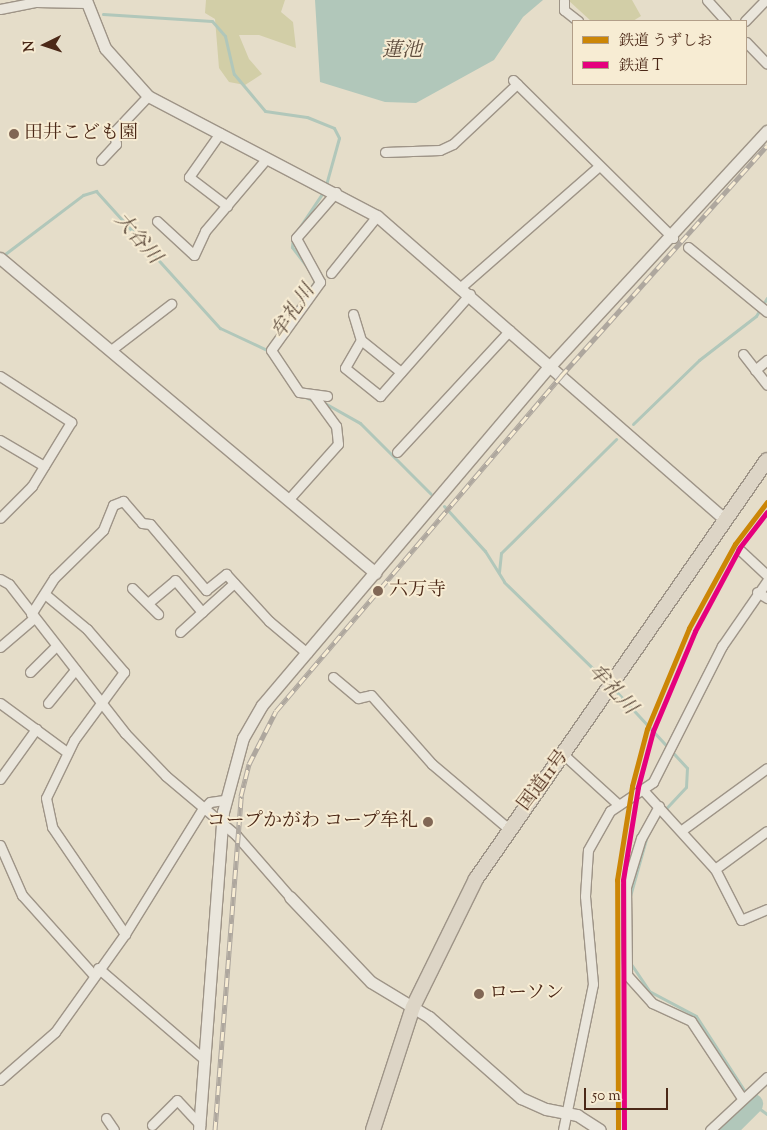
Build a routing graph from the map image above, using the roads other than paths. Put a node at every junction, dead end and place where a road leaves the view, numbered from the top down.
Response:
1 (564, 0) edge
2 (707, 0) edge
3 (766, 0) edge
4 (53, 1) edge
5 (86, 2) edge
6 (0, 9) edge
7 (577, 20) edge
8 (725, 20) edge
9 (746, 20) edge
10 (747, 43) edge
11 (767, 64) edge
12 (148, 96) junction
13 (767, 131) edge
14 (220, 133) junction
15 (385, 152) dead end
16 (266, 159) junction
17 (102, 160) dead end
18 (599, 166) junction
19 (336, 192) junction
20 (227, 206) junction
21 (377, 216) junction
22 (156, 221) dead end
23 (673, 238) junction
24 (688, 247) dead end
25 (0, 258) edge
26 (331, 273) dead end
27 (466, 290) junction
28 (171, 304) dead end
29 (764, 310) edge
30 (353, 314) dead end
31 (510, 330) junction
32 (361, 340) junction
33 (111, 350) junction
34 (743, 354) dead end
35 (767, 360) edge
36 (550, 366) junction
37 (755, 370) junction
38 (401, 372) junction
39 (0, 376) edge
40 (767, 385) edge
41 (314, 396) junction
42 (327, 396) dead end
43 (0, 440) edge
44 (397, 452) dead end
45 (767, 460) edge
46 (44, 466) junction
47 (288, 500) junction
48 (4, 508) edge
49 (0, 518) edge
50 (724, 519) junction
51 (741, 551) dead end
52 (375, 573) junction
53 (767, 576) edge
54 (0, 579) edge
55 (767, 581) edge
56 (234, 583) junction
57 (132, 588) dead end
58 (758, 592) junction
59 (46, 595) junction
60 (767, 598) edge
61 (148, 603) junction
62 (202, 612) junction
63 (158, 614) dead end
64 (32, 616) junction
65 (180, 632) dead end
66 (56, 646) junction
67 (0, 647) edge
68 (307, 654) junction
69 (75, 670) junction
70 (30, 672) dead end
71 (332, 677) dead end
72 (99, 701) junction
73 (0, 703) edge
74 (48, 703) dead end
75 (36, 729) junction
76 (67, 752) junction
77 (564, 755) junction
78 (767, 768) edge
79 (2, 773) edge
80 (643, 790) junction
81 (224, 800) junction
82 (619, 805) junction
83 (204, 808) junction
84 (662, 810) junction
85 (222, 823) junction
86 (509, 829) junction
87 (682, 830) junction
88 (765, 832) edge
89 (767, 843) edge
90 (0, 845) edge
91 (715, 869) junction
92 (290, 897) joint
93 (767, 909) edge
94 (125, 934) junction
95 (96, 971) junction
96 (412, 1007) junction
97 (205, 1060) junction
98 (767, 1077) edge
99 (0, 1080) edge
100 (742, 1098) junction
101 (566, 1112) junction
102 (106, 1118) dead end
103 (152, 1125) dead end
104 (200, 1127) edge
105 (114, 1130) edge
106 (373, 1130) edge
107 (563, 1130) edge
108 (600, 1130) edge
109 (710, 1130) edge

1 - 7 street
2 - 8 street
3 - 9 street
4 - 5 street
4 - 6 street
5 - 12 street
10 - 11 street
12 - 14 street
12 - 17 street
13 - 23 street
14 - 16 street
14 - 20 street
15 - 18 street
16 - 19 street
16 - 20 street
18 - 23 street
18 - 27 street
19 - 21 street
19 - 41 street
20 - 22 street
21 - 26 street
21 - 27 street
23 - 36 street
24 - 29 street
25 - 33 street
27 - 31 street
27 - 38 street
28 - 33 street
30 - 32 street
31 - 36 street
31 - 44 street
32 - 38 street
32 - 38 street
33 - 47 street
34 - 37 street
35 - 37 street
36 - 50 street
36 - 52 street
37 - 40 street
39 - 46 street
41 - 42 street
41 - 47 street
43 - 46 street
45 - 50 highway, 国道11号
46 - 48 street
47 - 52 street
48 - 49 street
50 - 77 highway, 国道11号
51 - 53 street
52 - 68 street
54 - 64 street
55 - 58 street
56 - 59 street
56 - 62 street
56 - 68 street
57 - 61 street
58 - 60 street
58 - 80 street
59 - 64 street
59 - 72 street
61 - 62 street
61 - 63 street
62 - 65 street
64 - 66 street
64 - 67 street
66 - 69 street
66 - 70 street
68 - 81 street
69 - 72 street
69 - 74 street
71 - 86 street
72 - 76 street
72 - 83 street
73 - 75 street
75 - 76 street
75 - 79 street
76 - 94 street
77 - 82 street
77 - 86 highway, 国道11号
78 - 87 street
80 - 82 street
80 - 84 street
81 - 83 street
81 - 85 street
82 - 101 street
83 - 85 street
83 - 94 street
84 - 87 street
84 - 100 street
85 - 92 street
85 - 97 street
86 - 96 highway, 国道11号
87 - 91 street
88 - 89 street
88 - 91 street
90 - 95 street
91 - 93 street
92 - 96 street
94 - 95 street
95 - 97 street
95 - 99 street
96 - 101 street
96 - 106 highway, 国道11号
97 - 104 street
98 - 100 street
100 - 109 street
101 - 107 street
101 - 108 street
102 - 105 street
103 - 104 street

